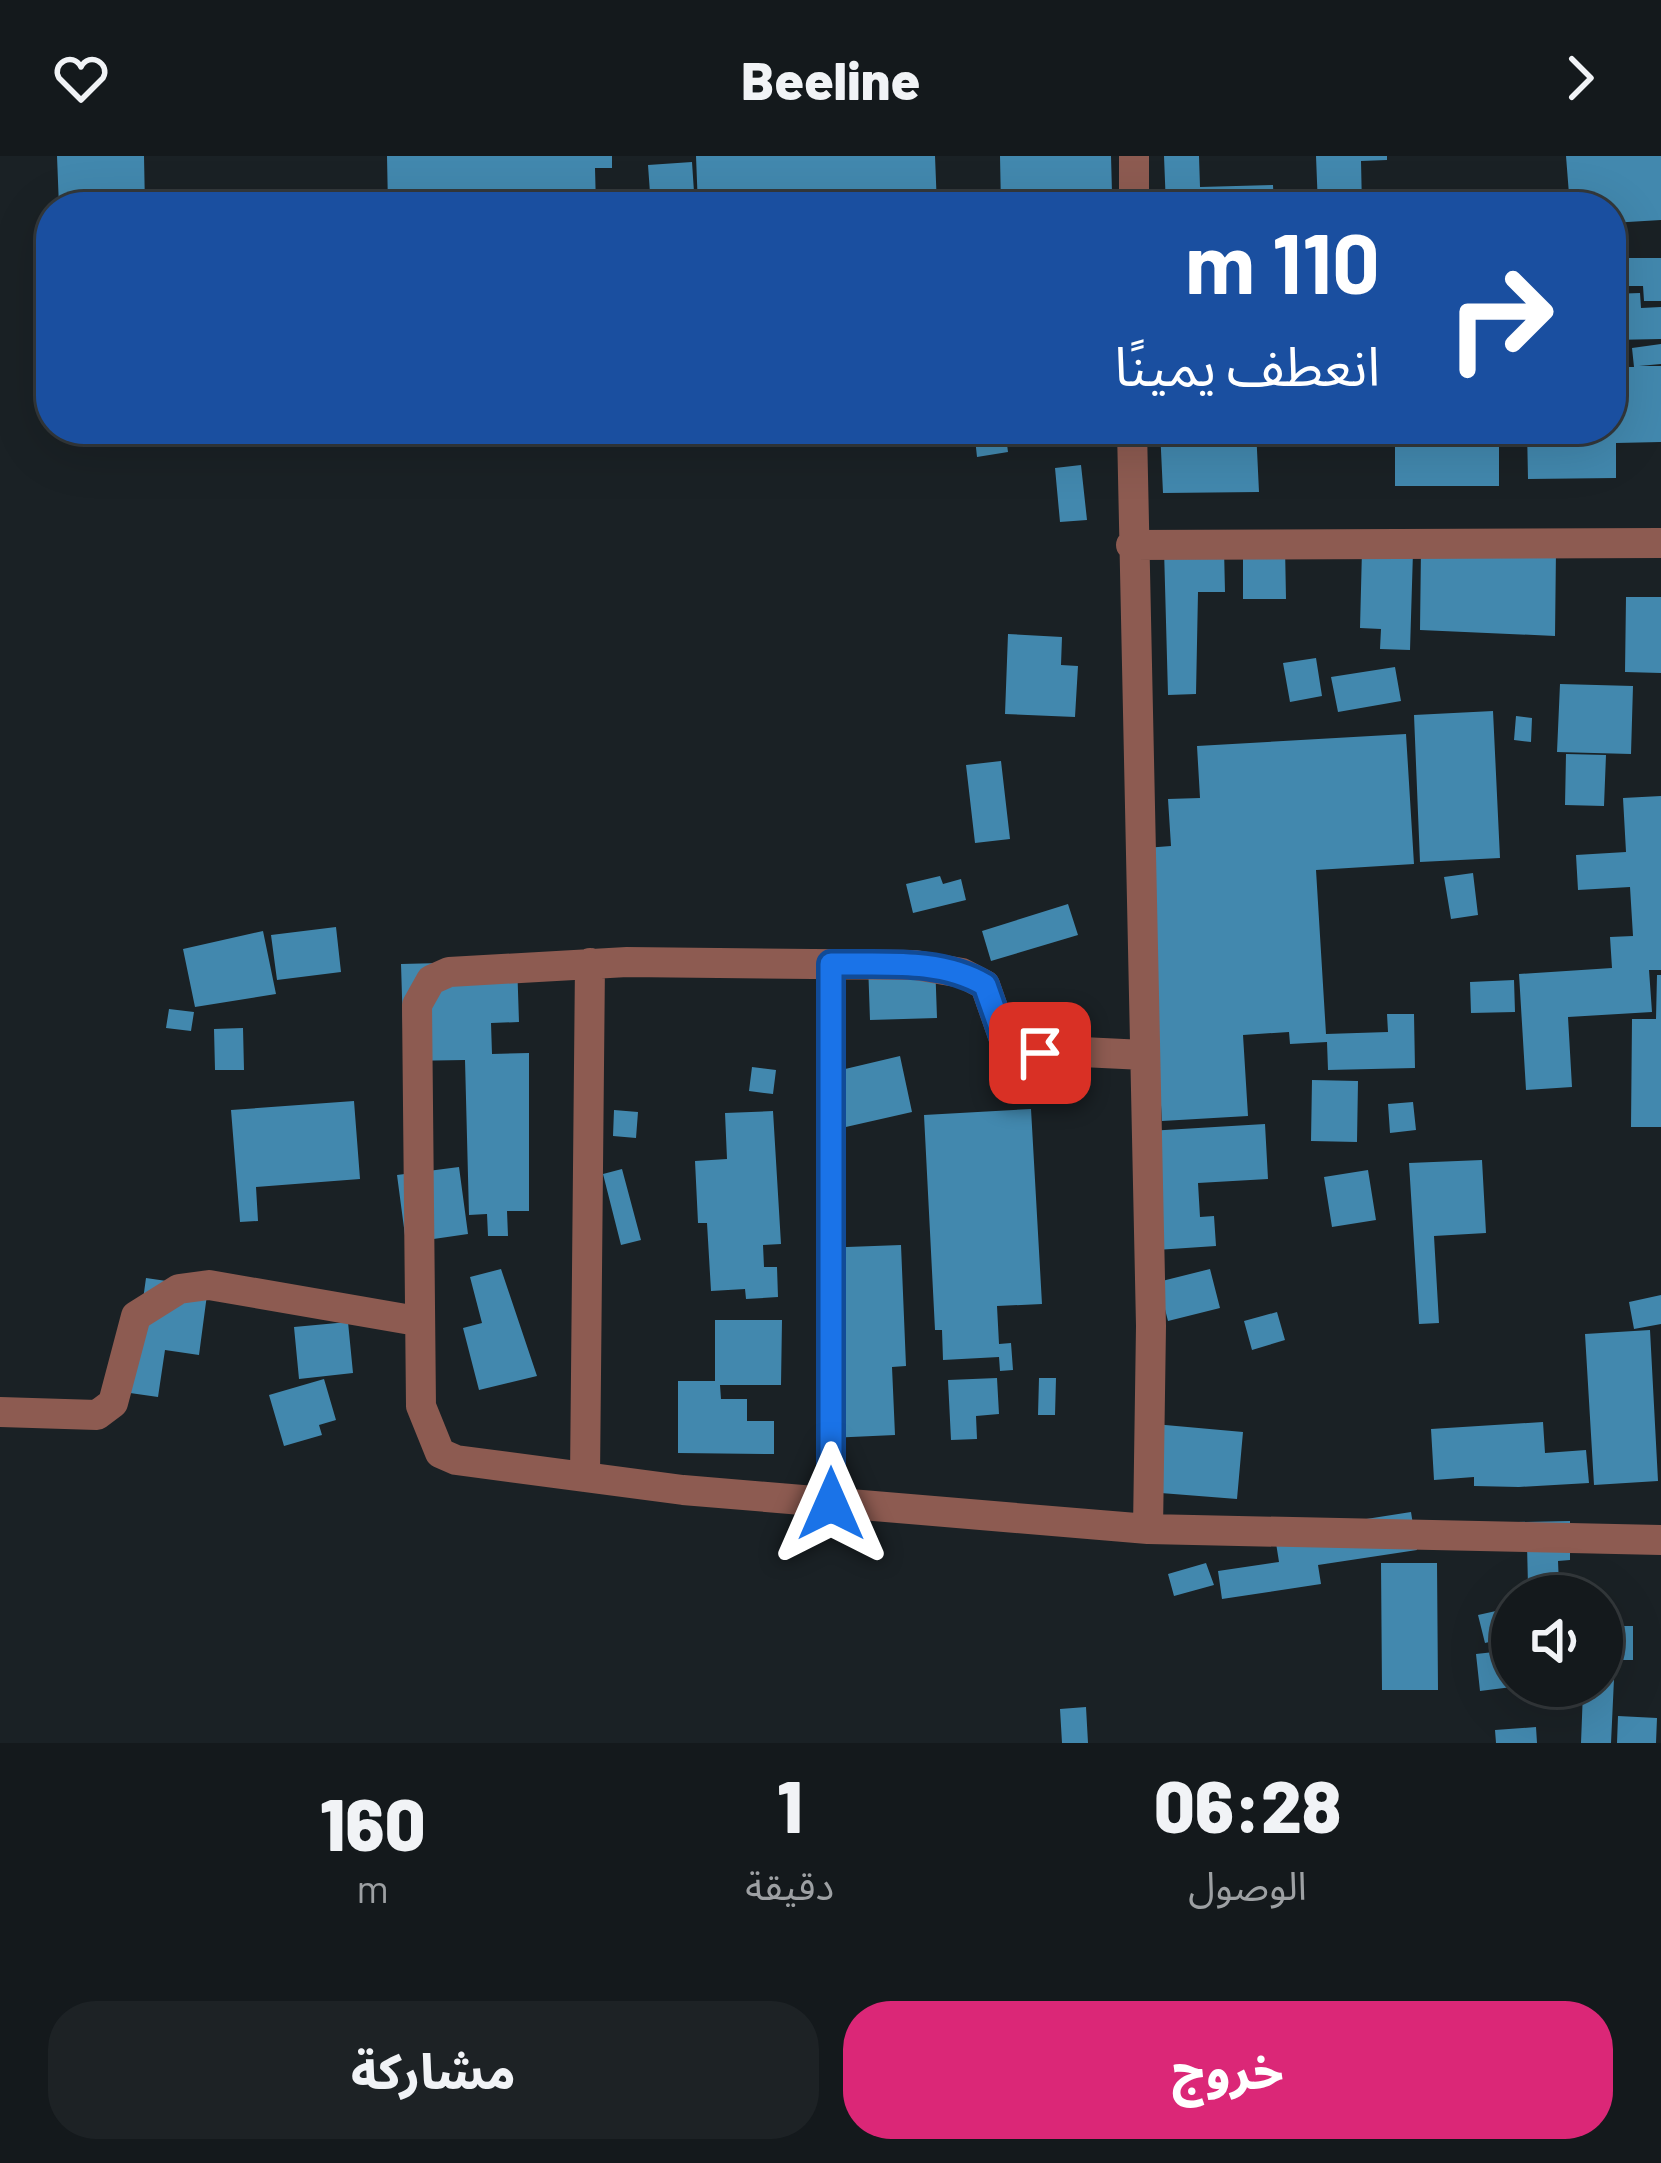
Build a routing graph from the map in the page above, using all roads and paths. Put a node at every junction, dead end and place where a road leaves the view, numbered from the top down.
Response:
1 (1134, 156) edge
2 (1134, 192) edge
3 (1132, 444) edge
4 (1661, 543) edge
5 (1131, 545) junction
6 (590, 964) junction
7 (831, 964) junction
8 (1144, 1055) junction
9 (417, 1321) junction
10 (0, 1412) edge
11 (585, 1477) junction
12 (831, 1504) junction
13 (1148, 1529) junction
14 (1661, 1540) edge

1 - 2 street
3 - 5 street
4 - 5 street
5 - 8 street
6 - 7 street
6 - 9 street
6 - 11 street
7 - 8 street
7 - 12 street
8 - 13 street
9 - 10 street
9 - 11 street
11 - 12 street
12 - 13 street
13 - 14 street

